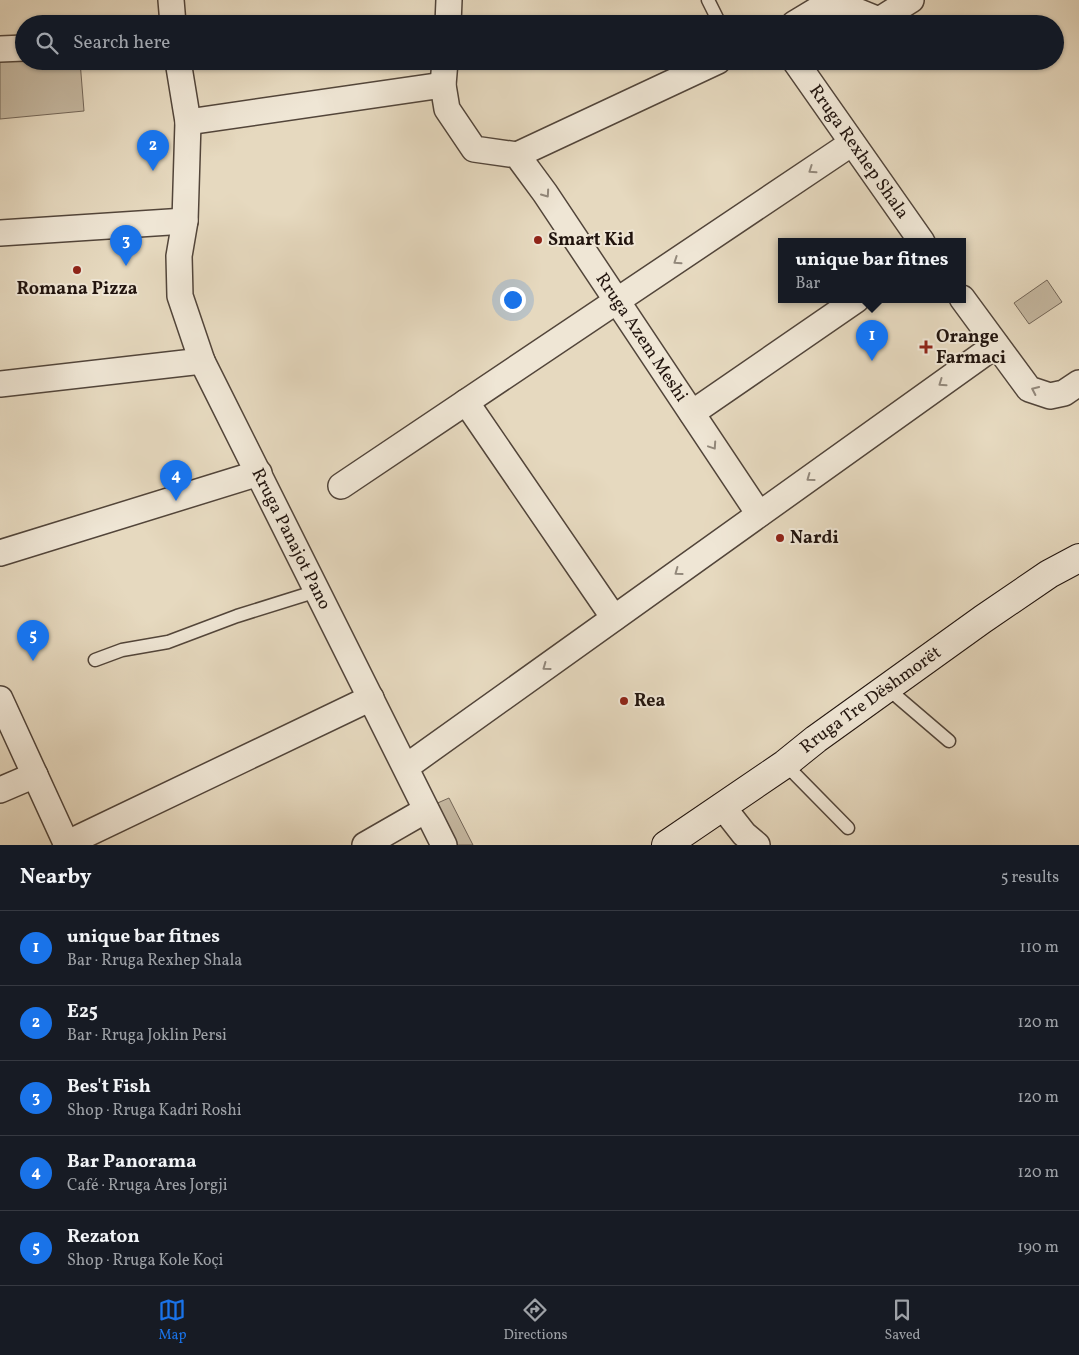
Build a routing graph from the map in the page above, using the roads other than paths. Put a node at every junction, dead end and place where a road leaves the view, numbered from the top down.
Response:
1 (171, 0) edge
2 (449, 0) edge
3 (708, 0) edge
4 (911, 0) edge
5 (172, 15) edge
6 (448, 15) edge
7 (716, 15) edge
8 (810, 15) edge
9 (866, 15) edge
10 (887, 15) edge
11 (15, 49) edge
12 (0, 50) edge
13 (179, 70) edge
14 (699, 70) edge
15 (801, 70) edge
16 (444, 73) edge
17 (188, 122) junction
18 (852, 143) junction
19 (516, 155) junction
20 (184, 221) junction
21 (0, 233) edge
22 (919, 238) edge
23 (616, 301) junction
24 (852, 303) edge
25 (966, 303) edge
26 (996, 345) junction
27 (202, 361) junction
28 (0, 384) edge
29 (1079, 384) edge
30 (466, 402) junction
31 (692, 414) junction
32 (258, 473) junction
33 (341, 486) dead end
34 (759, 514) junction
35 (0, 552) edge
36 (1079, 558) edge
37 (317, 591) junction
38 (614, 618) junction
39 (95, 660) dead end
40 (887, 688) junction
41 (371, 698) junction
42 (0, 699) edge
43 (948, 740) dead end
44 (785, 764) junction
45 (406, 768) junction
46 (35, 775) junction
47 (0, 790) edge
48 (722, 806) junction
49 (426, 810) junction
50 (848, 828) dead end
51 (67, 844) edge
52 (365, 845) edge
53 (444, 845) edge
54 (666, 845) edge
55 (757, 845) edge

1 - 5 street
2 - 6 street
3 - 7 lane
4 - 10 street
8 - 9 street
11 - 12 street
13 - 17 street, Rruga Panajot Pano
14 - 19 street
15 - 18 street, Rruga Rexhep Shala
16 - 17 street
16 - 19 street
17 - 20 street, Rruga Panajot Pano
18 - 22 street, Rruga Rexhep Shala
18 -> 23 street
19 -> 23 street, Rruga Azem Meshi
20 - 21 street
20 - 27 street, Rruga Panajot Pano
23 - 30 street
23 - 31 street, Rruga Azem Meshi
24 - 31 street
25 - 26 street
29 -> 26 street
26 -> 34 street
27 - 28 street
27 - 32 street, Rruga Panajot Pano
30 - 33 street
30 - 38 street
31 -> 34 street, Rruga Azem Meshi
32 - 35 street
32 - 37 street, Rruga Panajot Pano
34 -> 38 street
36 - 40 main road, Rruga Tre Dëshmorët
37 - 39 lane
37 - 41 street, Rruga Panajot Pano
38 -> 45 street
40 - 43 lane
40 - 44 main road, Rruga Tre Dëshmorët
41 - 45 street, Rruga Panajot Pano
41 - 51 street
42 - 46 street
44 - 48 main road, Rruga Tre Dëshmorët
44 - 50 lane
45 - 49 street, Rruga Panajot Pano
46 - 47 street
46 - 51 street
48 - 54 main road, Rruga Tre Dëshmorët
48 - 55 street
49 - 52 street
49 - 53 street, Rruga Panajot Pano

